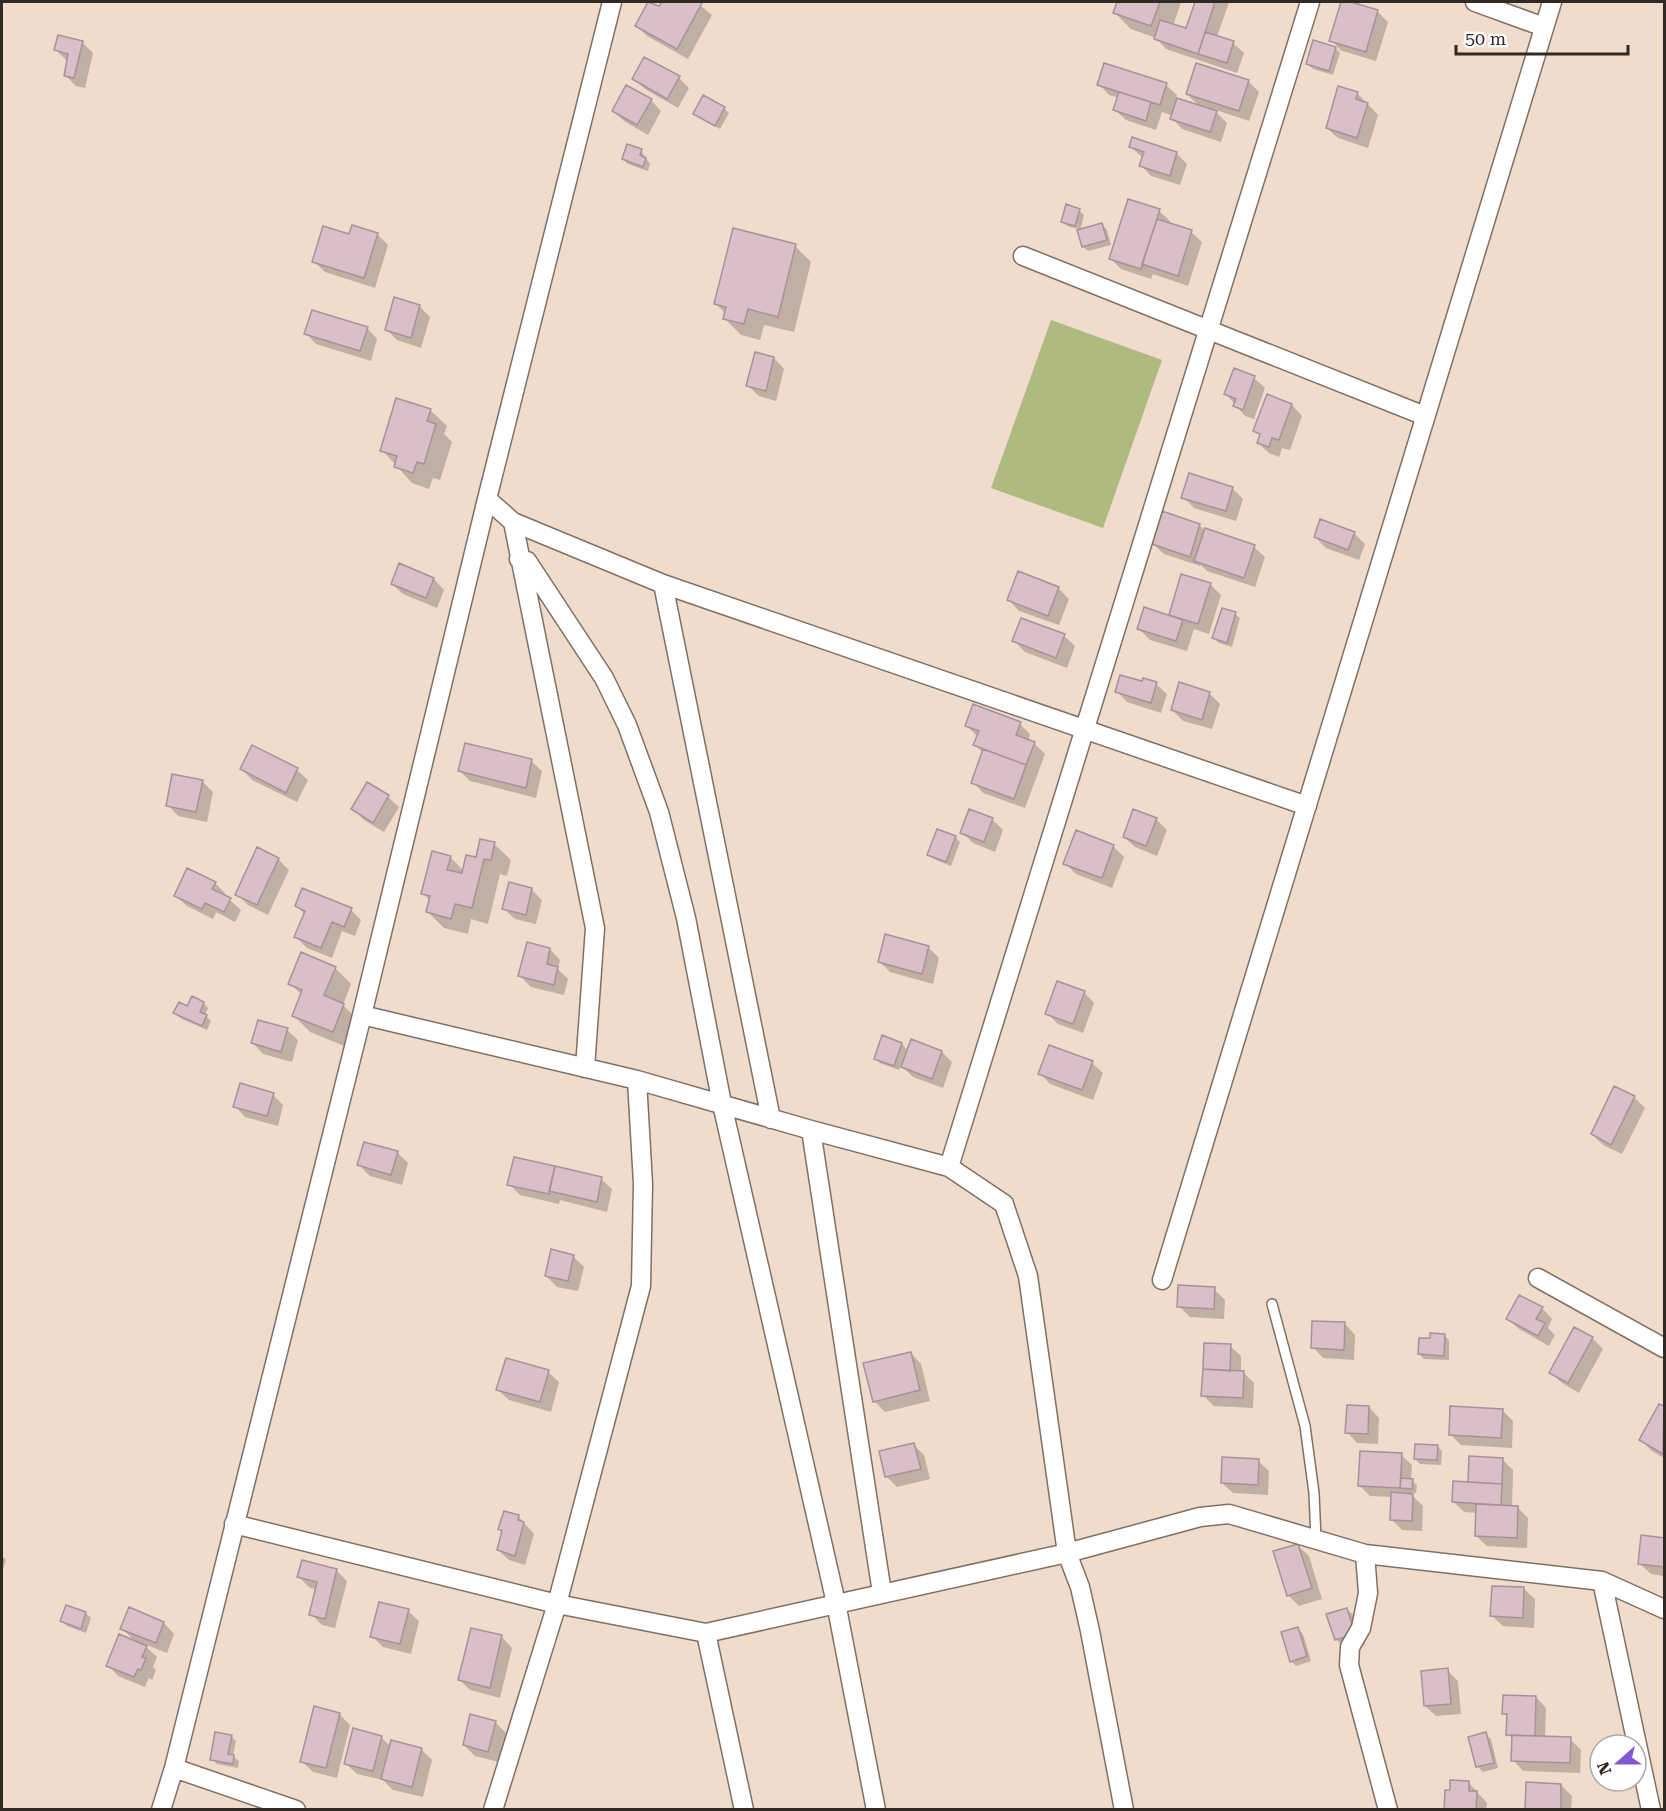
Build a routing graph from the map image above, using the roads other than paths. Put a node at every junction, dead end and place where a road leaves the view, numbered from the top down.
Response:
1 (612, 2) edge
2 (1310, 2) edge
3 (1475, 2) edge
4 (1552, 2) edge
5 (1544, 27) junction
6 (1023, 256) dead end
7 (1209, 330) junction
8 (1425, 416) junction
9 (487, 499) junction
10 (513, 522) junction
11 (519, 559) junction
12 (663, 584) junction
13 (1084, 729) junction
14 (1307, 806) junction
15 (362, 1015) junction
16 (585, 1068) junction
17 (637, 1080) junction
18 (722, 1104) junction
19 (771, 1119) junction
20 (811, 1130) junction
21 (949, 1167) junction
22 (1538, 1278) dead end
23 (1162, 1280) dead end
24 (1272, 1304) dead end
25 (1665, 1348) edge
26 (234, 1524) junction
27 (1316, 1540) junction
28 (1067, 1553) junction
29 (1365, 1554) junction
30 (1602, 1581) junction
31 (882, 1593) junction
32 (836, 1603) junction
33 (557, 1604) junction
34 (1665, 1609) edge
35 (706, 1633) junction
36 (174, 1768) junction
37 (161, 1809) edge
38 (296, 1809) edge
39 (493, 1809) edge
40 (744, 1809) edge
41 (876, 1809) edge
42 (1124, 1809) edge
43 (1388, 1809) edge
44 (1651, 1809) edge

1 - 9 street
2 - 7 street
3 - 5 street
4 - 5 street
5 - 8 street
6 - 7 street
7 - 8 street
7 - 13 street
8 - 14 street
9 - 10 street
9 - 15 street
10 - 11 street
10 - 12 street
11 - 16 street
11 - 18 street
12 - 13 street
12 - 19 street
13 - 14 street
13 - 21 street
14 - 23 street
15 - 16 street
15 - 26 street
16 - 17 street
17 - 18 street
17 - 33 street
18 - 19 street
18 - 32 street
19 - 20 street
20 - 21 street
20 - 31 street
21 - 28 street
22 - 25 street
24 - 27 lane
26 - 33 street
26 - 36 street
27 - 28 street
27 - 29 street
28 - 31 street
28 - 42 street
29 - 30 street
29 - 43 street
30 - 34 street
30 - 44 street
31 - 32 street
32 - 35 street
32 - 41 street
33 - 35 street
33 - 39 street
35 - 40 street
36 - 37 street
36 - 38 street

